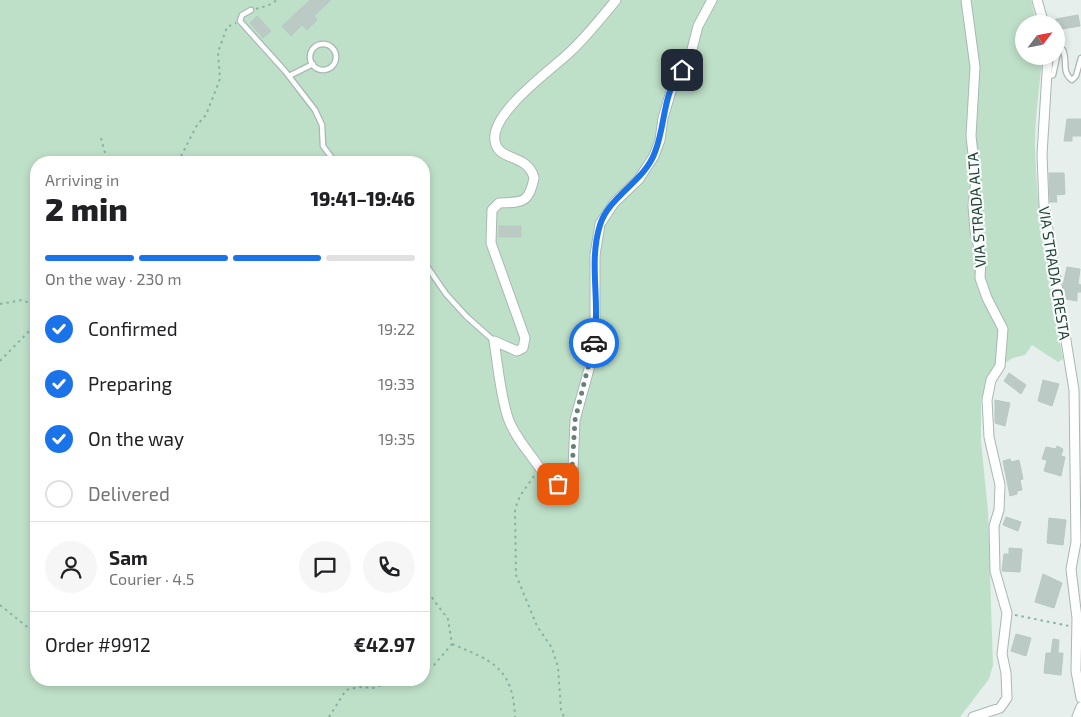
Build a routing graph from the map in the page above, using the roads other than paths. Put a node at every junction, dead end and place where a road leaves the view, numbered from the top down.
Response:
1 (616, 0) edge
2 (712, 0) edge
3 (966, 0) edge
4 (1038, 0) edge
5 (251, 10) road end
6 (1042, 15) edge
7 (1081, 58) edge
8 (313, 64) junction
9 (1047, 65) edge
10 (289, 76) junction
11 (1046, 78) junction
12 (330, 156) edge
13 (430, 271) edge
14 (494, 341) junction
15 (1081, 698) edge
16 (1081, 707) edge
17 (973, 717) edge
18 (1077, 717) edge

1 - 14 street
2 - 14 street
3 - 17 street, VIA STRADA ALTA
4 - 6 street
5 - 10 lane
7 - 11 lane
8 - 8 lane
8 - 10 lane
9 - 11 street, VIA STRADA CRESTA
10 - 12 lane
11 - 15 street, VIA STRADA CRESTA
13 - 14 lane
16 - 18 street

